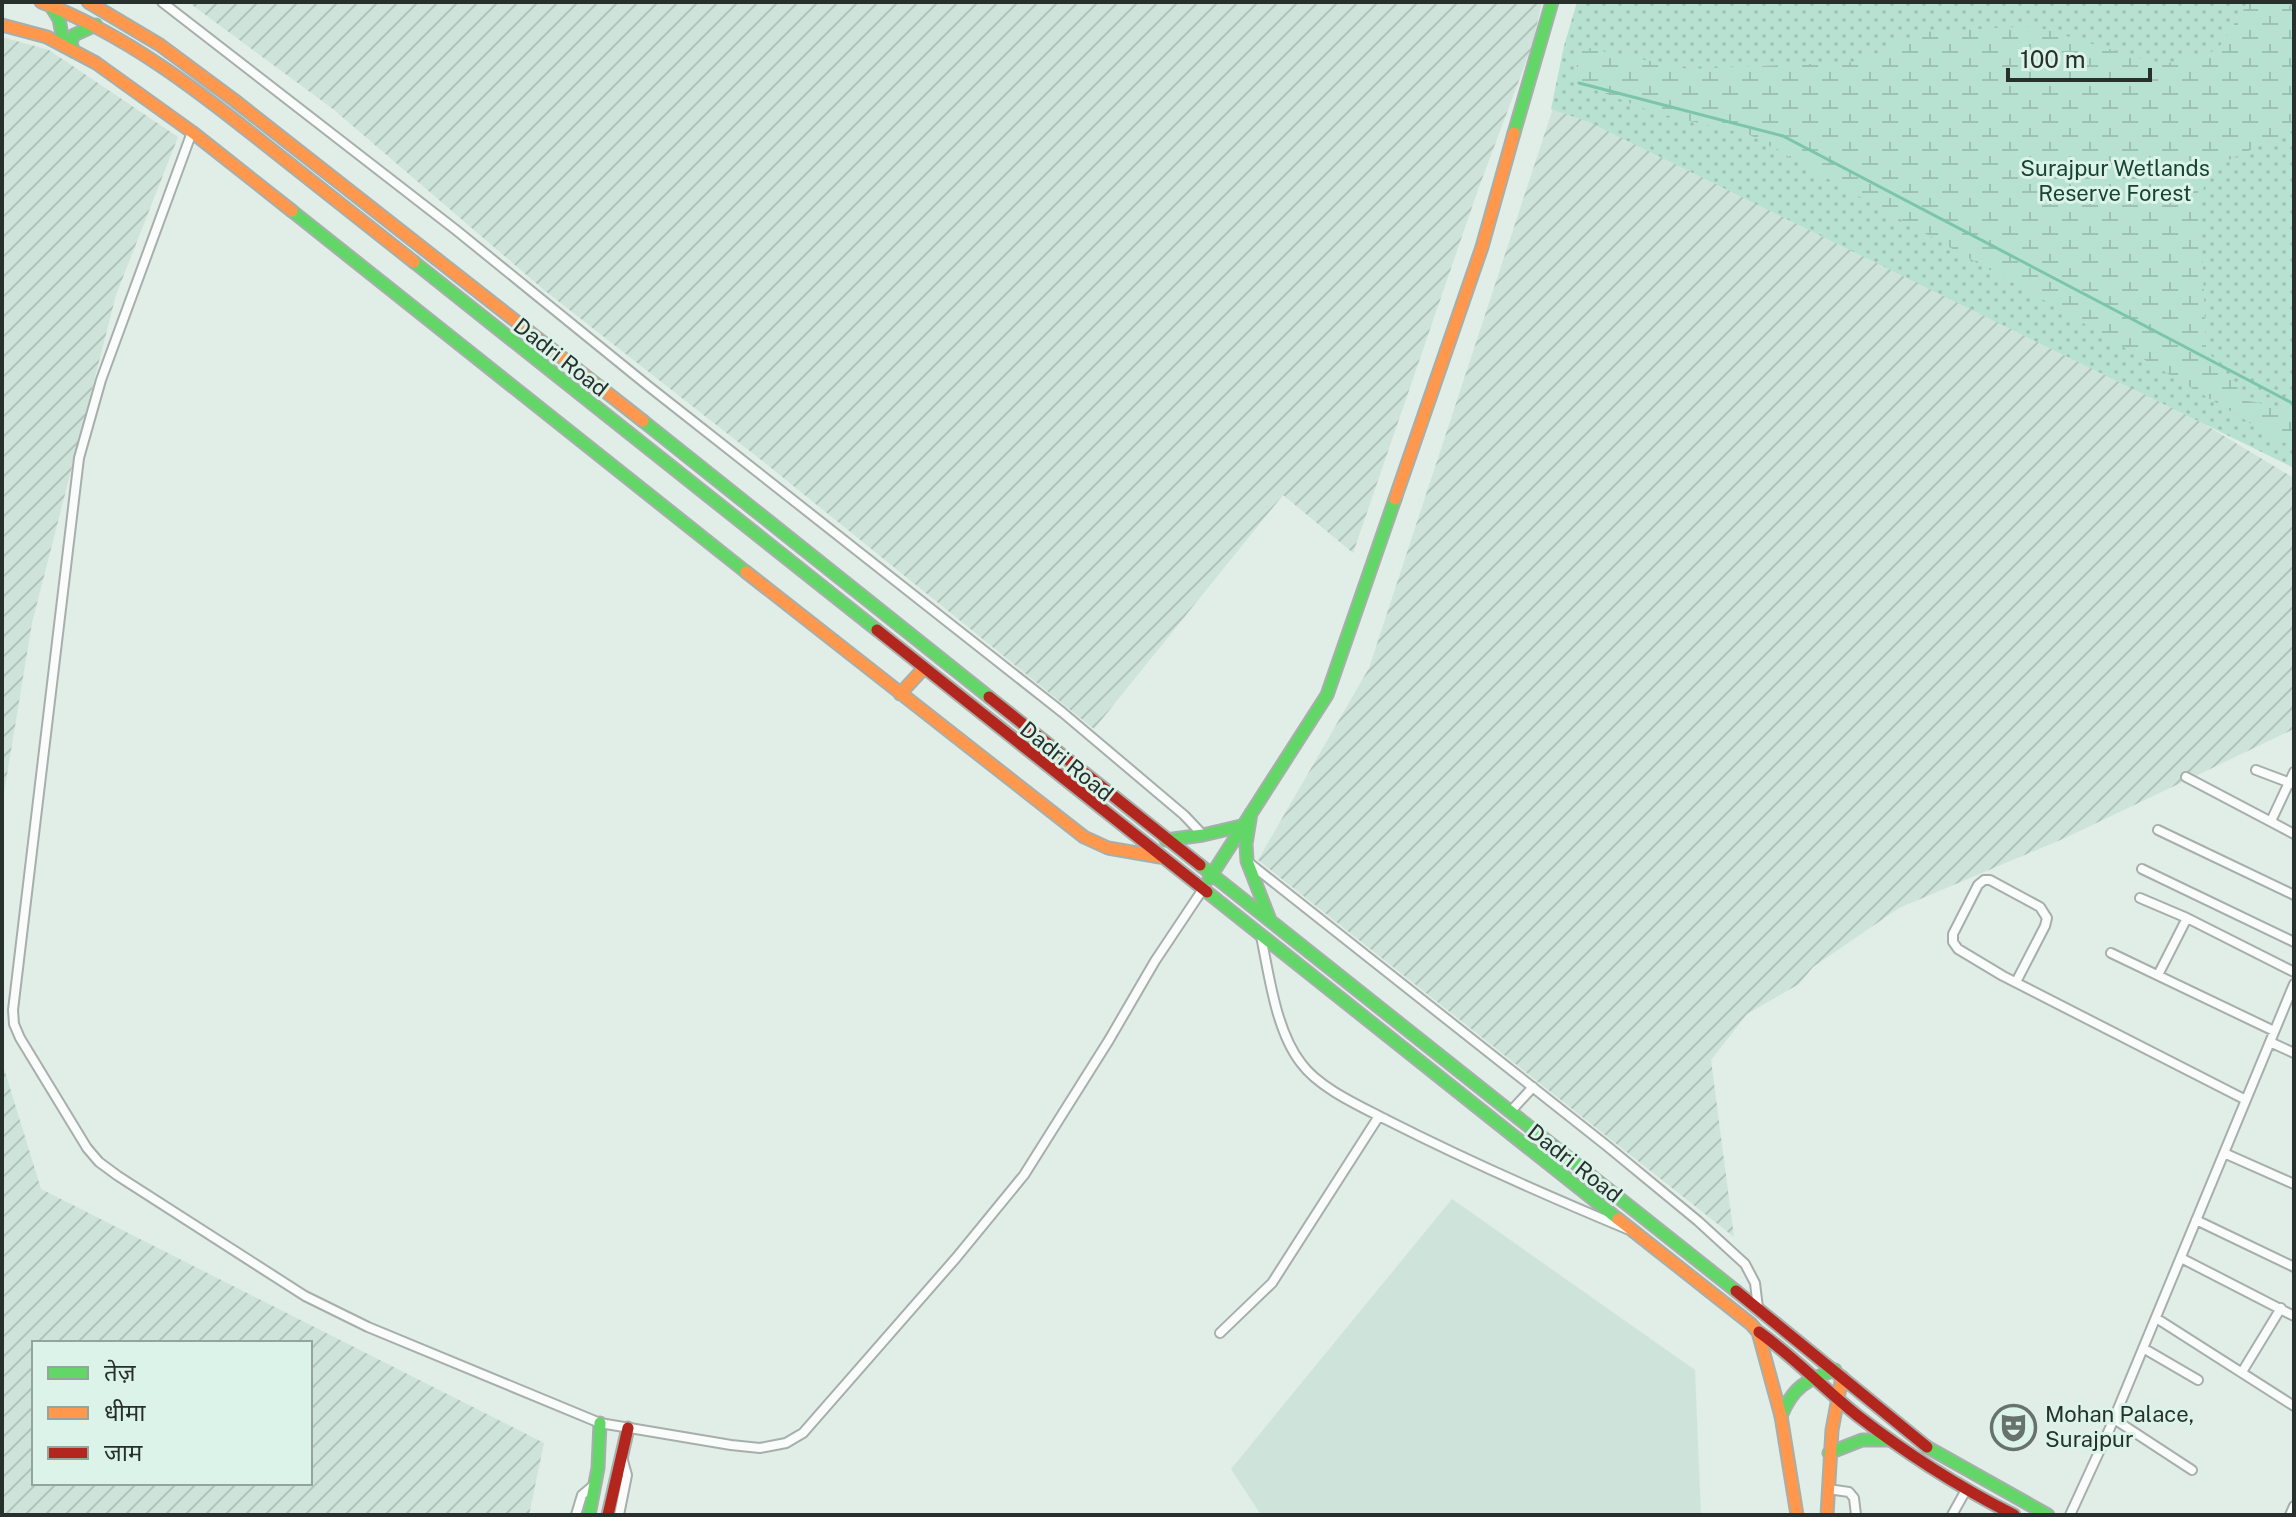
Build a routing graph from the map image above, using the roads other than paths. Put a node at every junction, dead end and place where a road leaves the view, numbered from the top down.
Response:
1 (88, 2) edge
2 (162, 2) edge
3 (1552, 2) edge
4 (46, 4) edge
5 (2, 25) edge
6 (96, 25) junction
7 (68, 48) junction
8 (192, 132) junction
9 (924, 668) junction
10 (900, 694) junction
11 (2256, 770) dead end
12 (2294, 772) edge
13 (2186, 777) dead end
14 (2292, 784) edge
15 (1251, 813) junction
16 (2271, 821) junction
17 (1241, 826) junction
18 (2158, 830) dead end
19 (2294, 834) edge
20 (1203, 835) junction
21 (1166, 840) junction
22 (1165, 858) junction
23 (1247, 861) junction
24 (2142, 869) dead end
25 (1211, 875) junction
26 (1203, 889) junction
27 (2294, 895) edge
28 (2140, 898) dead end
29 (2187, 918) junction
30 (1271, 923) junction
31 (1261, 935) junction
32 (2294, 942) edge
33 (2111, 953) dead end
34 (2294, 972) edge
35 (2158, 975) junction
36 (2016, 982) junction
37 (2294, 984) edge
38 (2274, 1031) junction
39 (2270, 1042) junction
40 (2294, 1053) edge
41 (1533, 1087) junction
42 (2246, 1100) junction
43 (1516, 1106) junction
44 (1379, 1116) junction
45 (2224, 1153) junction
46 (2294, 1184) edge
47 (2196, 1220) junction
48 (1637, 1233) junction
49 (2181, 1258) junction
50 (2294, 1267) edge
51 (1758, 1308) junction
52 (2281, 1308) junction
53 (2294, 1316) edge
54 (2156, 1318) junction
55 (1755, 1328) junction
56 (1220, 1333) dead end
57 (2143, 1348) junction
58 (2242, 1372) junction
59 (1838, 1374) junction
60 (1814, 1377) junction
61 (2198, 1380) dead end
62 (1837, 1398) junction
63 (2294, 1406) edge
64 (1781, 1416) junction
65 (2114, 1419) junction
66 (600, 1423) junction
67 (628, 1428) junction
68 (1891, 1440) junction
69 (1829, 1453) junction
70 (622, 1456) junction
71 (2192, 1470) dead end
72 (596, 1484) junction
73 (1828, 1489) junction
74 (1966, 1490) junction
75 (2294, 1506) edge
76 (576, 1515) edge
77 (589, 1515) edge
78 (608, 1515) edge
79 (619, 1515) edge
80 (1797, 1515) edge
81 (1827, 1515) edge
82 (1856, 1515) edge
83 (1952, 1515) edge
84 (2014, 1515) edge
85 (2048, 1515) edge
86 (2070, 1515) edge
87 (2290, 1515) edge

1 - 21 main road, Dadri Road
2 - 20 street
3 - 15 main road
4 - 6 main road, Dadri Road
4 - 7 main road
5 - 7 main road
6 - 7 main road
6 - 9 main road, Dadri Road
7 - 8 main road
8 - 10 main road
8 - 66 street
9 - 10 main road
9 - 22 main road, Dadri Road
10 - 22 main road
11 - 14 street
12 - 14 street
13 - 16 street
14 - 16 street
15 - 17 main road
15 - 23 main road
16 - 19 street
17 - 20 main road
17 - 25 main road
18 - 27 street
20 - 21 main road
21 - 25 main road, Dadri Road
22 - 26 main road, Dadri Road
23 - 30 main road
23 - 41 street
24 - 32 street
25 - 26 main road
25 - 30 main road, Dadri Road
26 - 31 main road, Dadri Road
26 - 67 street
28 - 29 street
29 - 34 street
29 - 35 street
30 - 43 main road, Dadri Road
31 - 44 street
31 - 48 main road, Dadri Road
33 - 35 street
35 - 38 street
36 - 36 street
36 - 42 street
37 - 38 street
38 - 39 street
39 - 40 street
39 - 42 street
41 - 43 street
41 - 51 street
42 - 45 street
43 - 51 main road, Dadri Road
44 - 48 street
44 - 56 street
45 - 46 street
45 - 47 street
47 - 49 street
47 - 50 street
48 - 55 main road, Dadri Road
49 - 52 street
49 - 54 street
51 - 59 main road, Dadri Road
52 - 53 street
52 - 58 street
54 - 57 street
54 - 58 street
55 - 60 main road, Dadri Road
55 - 64 main road
57 - 61 street
57 - 65 street
58 - 63 street
59 - 60 main road
59 - 62 main road
59 - 85 main road, Dadri Road
60 - 62 main road, Dadri Road
60 - 64 main road
62 - 68 main road, Dadri Road
62 - 69 main road
64 - 80 main road
65 - 71 street
65 - 86 street
66 - 67 street
66 - 72 main road
67 - 70 main road
68 - 69 main road
68 - 74 main road, Dadri Road
69 - 73 main road
70 - 78 main road
70 - 79 street
72 - 76 street
72 - 77 main road
73 - 81 main road
73 - 82 street
74 - 83 street
74 - 84 main road, Dadri Road
75 - 87 street

